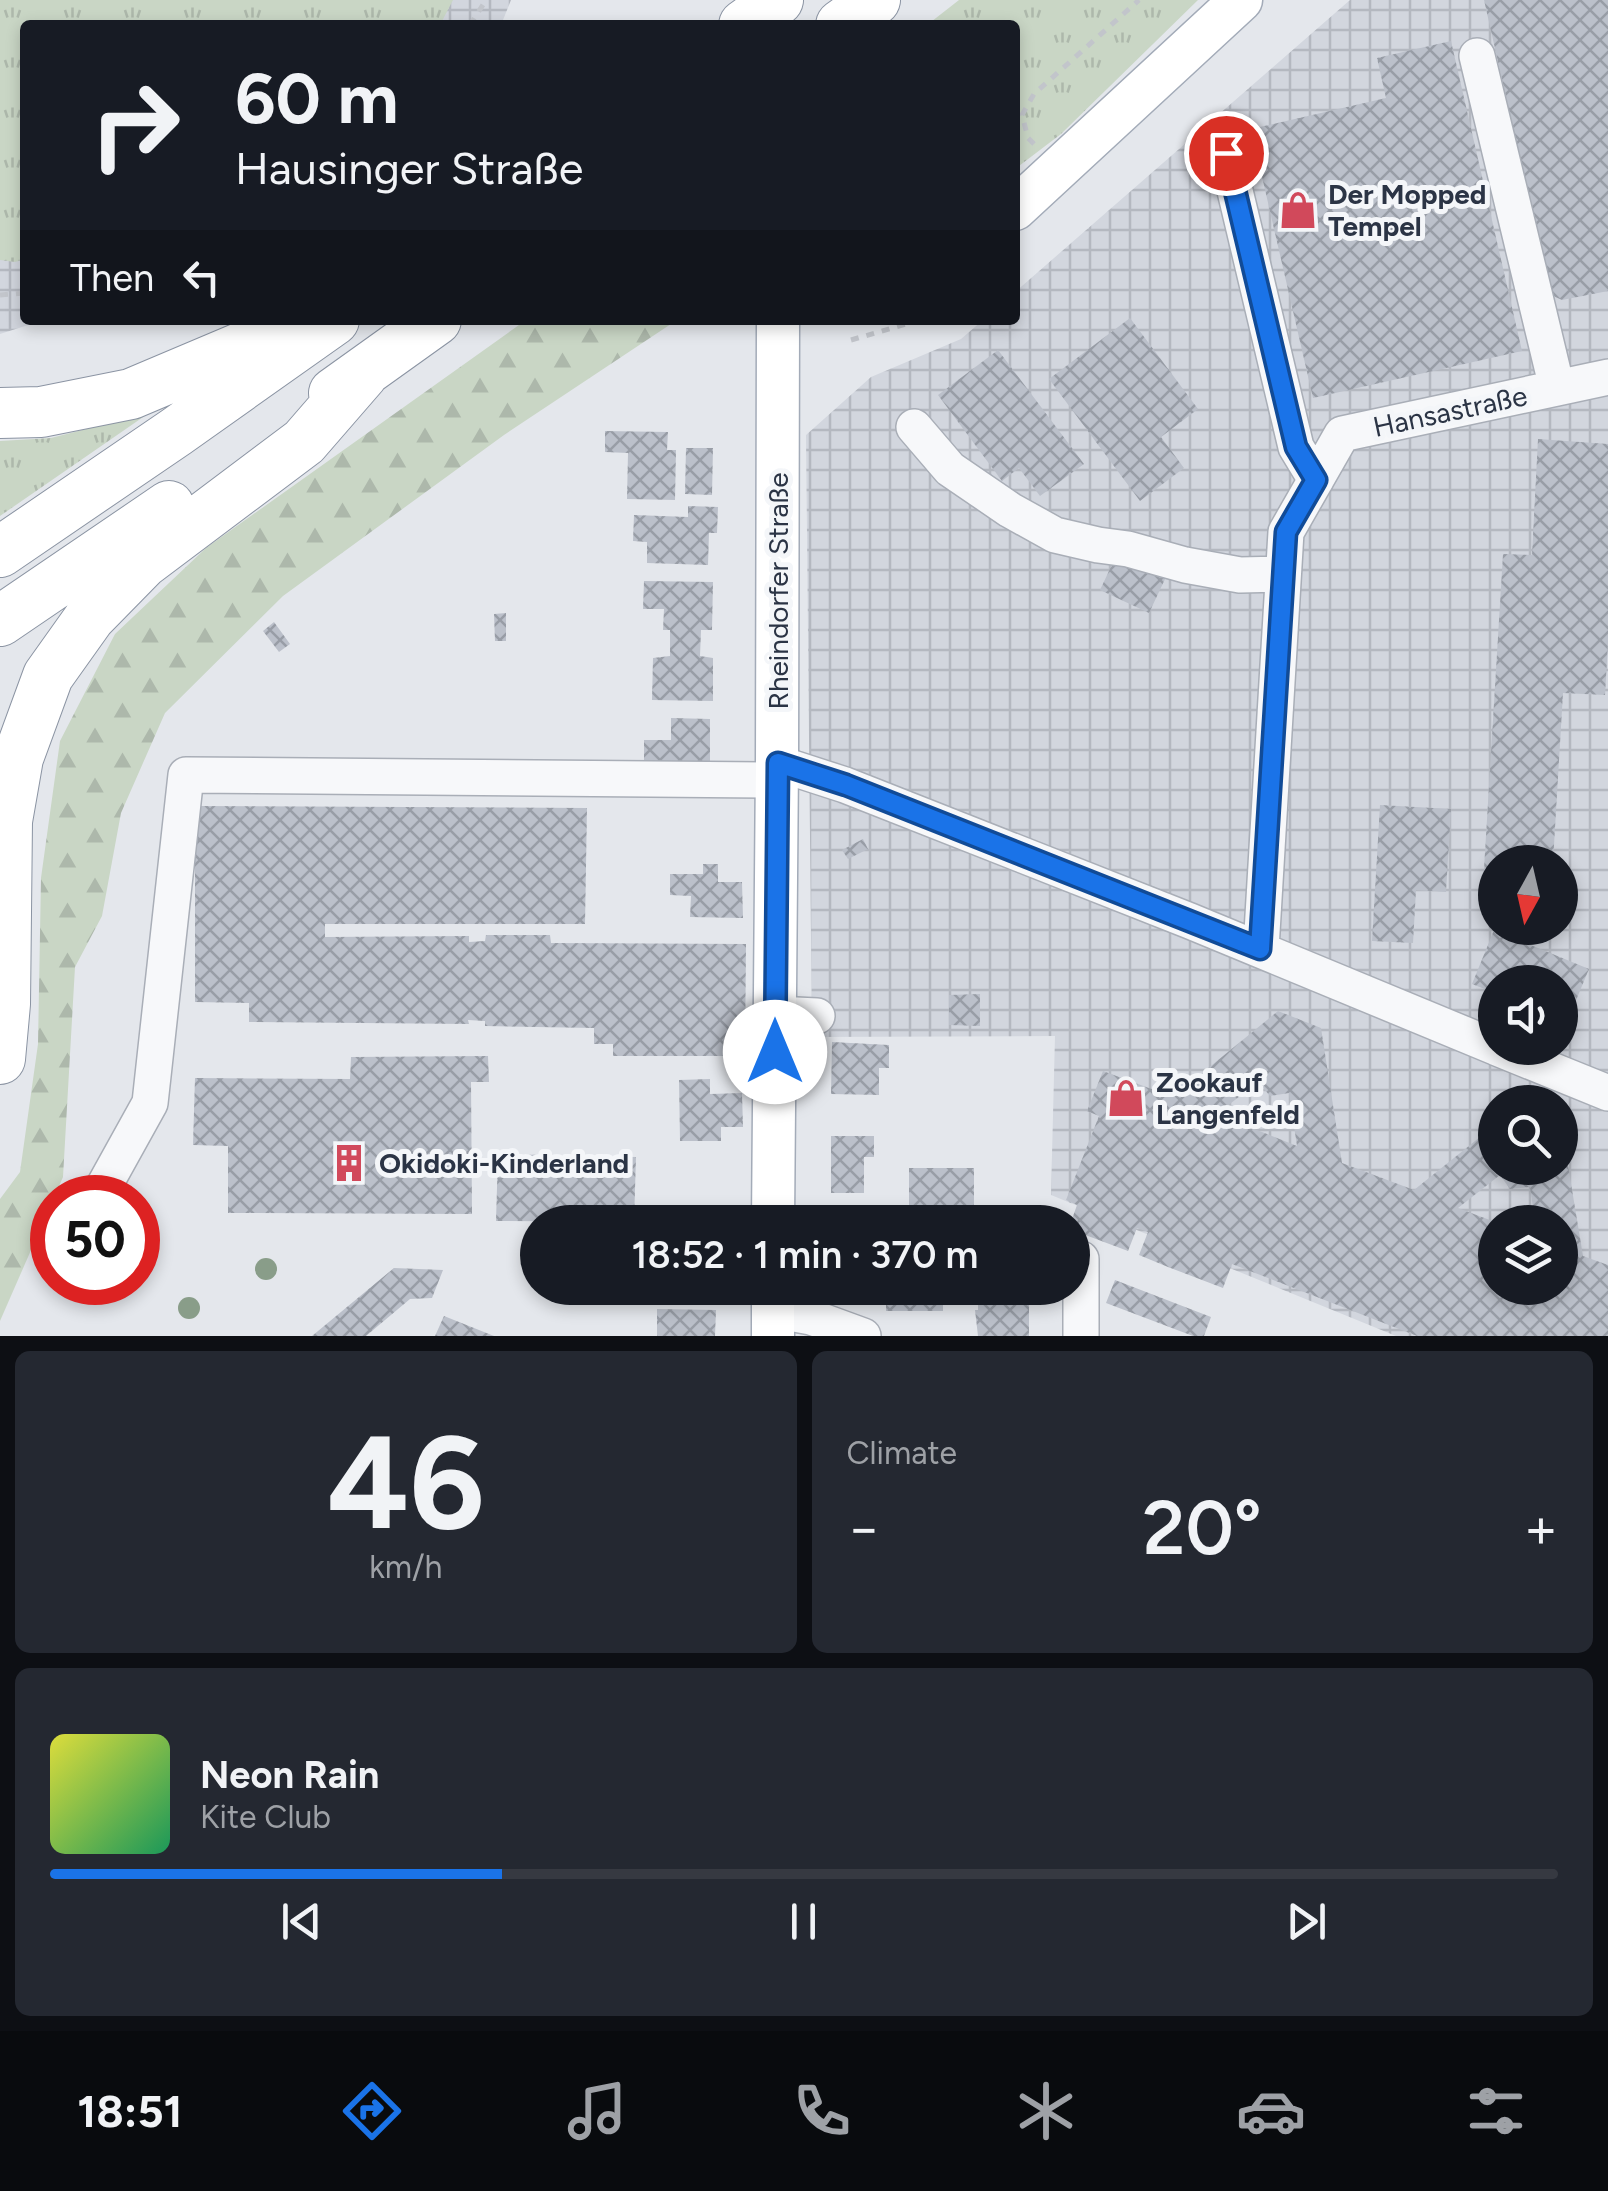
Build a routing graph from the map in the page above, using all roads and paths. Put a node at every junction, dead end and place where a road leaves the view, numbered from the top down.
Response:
1 (780, 0) edge
2 (875, 0) edge
3 (1139, 0) edge
4 (1241, 0) edge
5 (751, 20) edge
6 (847, 20) edge
7 (1477, 56) dead end
8 (1226, 153) dead end
9 (1056, 171) junction
10 (1020, 204) edge
11 (285, 325) edge
12 (327, 325) edge
13 (429, 325) edge
14 (778, 325) edge
15 (903, 325) edge
16 (851, 340) dead end
17 (363, 374) junction
18 (1608, 377) edge
19 (1558, 388) junction
20 (0, 413) edge
21 (914, 427) dead end
22 (1316, 480) junction
23 (0, 552) edge
24 (1282, 574) junction
25 (0, 621) edge
26 (777, 771) junction
27 (1260, 949) junction
28 (1478, 1040) edge
29 (0, 1059) edge
30 (1540, 1065) edge
31 (1608, 1093) edge
32 (110, 1175) edge
33 (769, 1205) edge
34 (1081, 1305) edge
35 (773, 1311) edge
36 (862, 1336) edge
37 (1081, 1336) edge

1 - 5 highway
2 - 6 highway
3 - 9 path
4 - 9 main road
7 - 19 street
8 - 22 street
9 - 10 main road
11 - 20 highway
12 - 23 highway
13 - 17 highway
14 - 26 main road, Rheindorfer Straße
15 - 16 path
17 - 25 highway
17 - 29 highway
18 - 19 street, Hansastraße
19 - 22 street, Hansastraße
21 - 24 street
22 - 24 street, Hansastraße
24 - 27 street, Hansastraße
26 - 27 street
26 - 32 street
26 - 33 main road, Rheindorfer Straße
27 - 28 street
30 - 31 street
34 - 37 street
35 - 36 street

